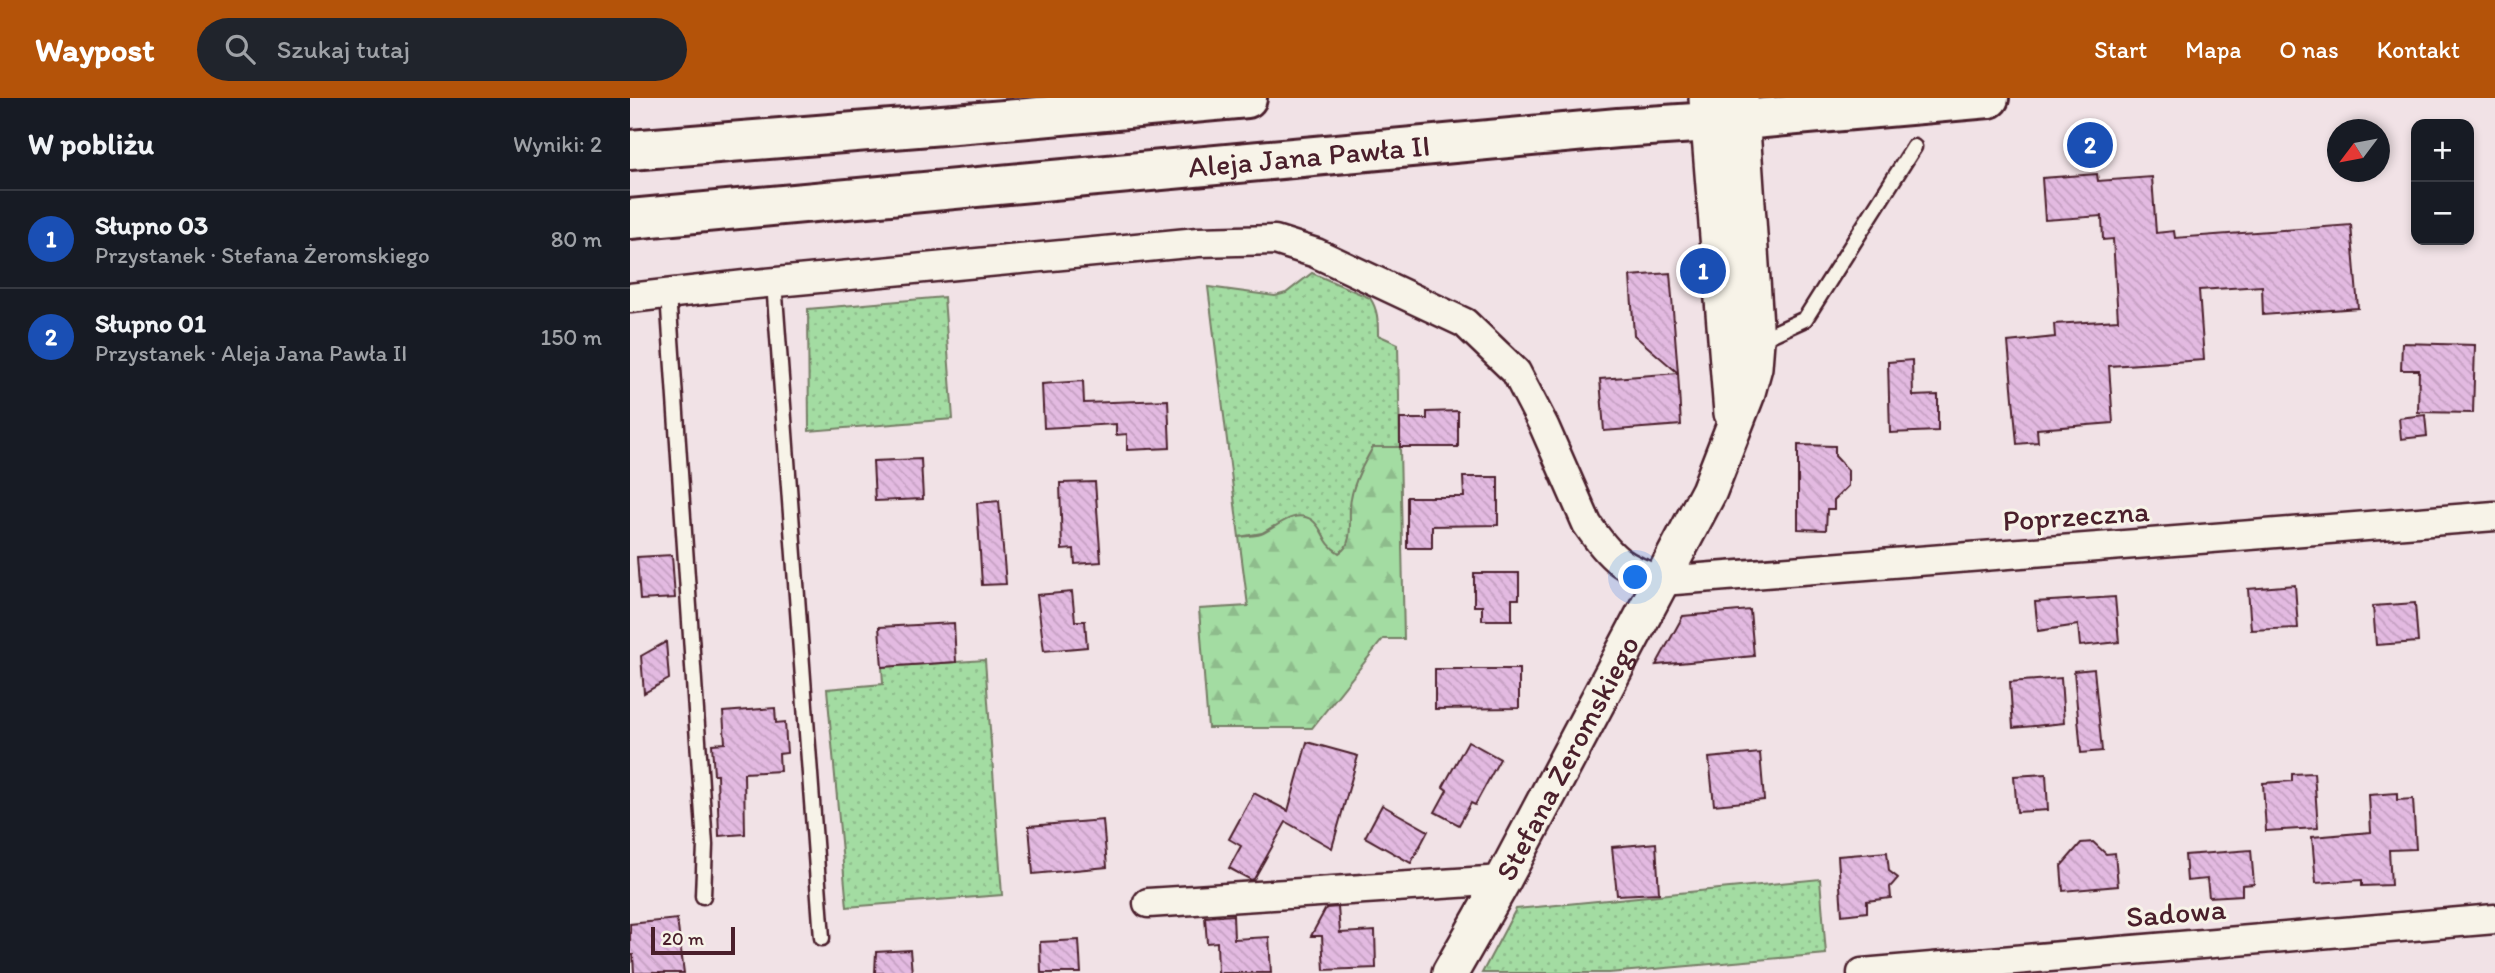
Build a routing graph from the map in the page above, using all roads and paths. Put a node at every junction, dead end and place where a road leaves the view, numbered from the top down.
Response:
1 (1247, 98) edge
2 (1989, 98) edge
3 (1724, 110) edge
4 (1914, 147) dead end
5 (630, 150) edge
6 (630, 219) edge
7 (774, 282) junction
8 (668, 294) junction
9 (630, 298) edge
10 (1756, 341) junction
11 (1732, 427) junction
12 (2495, 516) edge
13 (1662, 581) junction
14 (1503, 880) junction
15 (703, 896) dead end
16 (1148, 903) dead end
17 (2495, 919) edge
18 (822, 938) dead end
19 (1450, 973) edge
20 (1862, 973) edge

1 - 5 main road
2 - 3 main road, Aleja Jana Pawła II
3 - 6 main road, Aleja Jana Pawła II
3 - 10 street, Stefana Żeromskiego
3 - 11 street, Stefana Żeromskiego
4 - 10 lane
7 - 8 street
7 - 13 street
7 - 18 lane
8 - 9 street
8 - 15 lane
10 - 11 street, Stefana Żeromskiego
11 - 13 street, Stefana Żeromskiego
12 - 13 street, Poprzeczna
13 - 14 street, Stefana Żeromskiego
14 - 16 street
14 - 19 street, Stefana Żeromskiego
17 - 20 street, Sadowa

